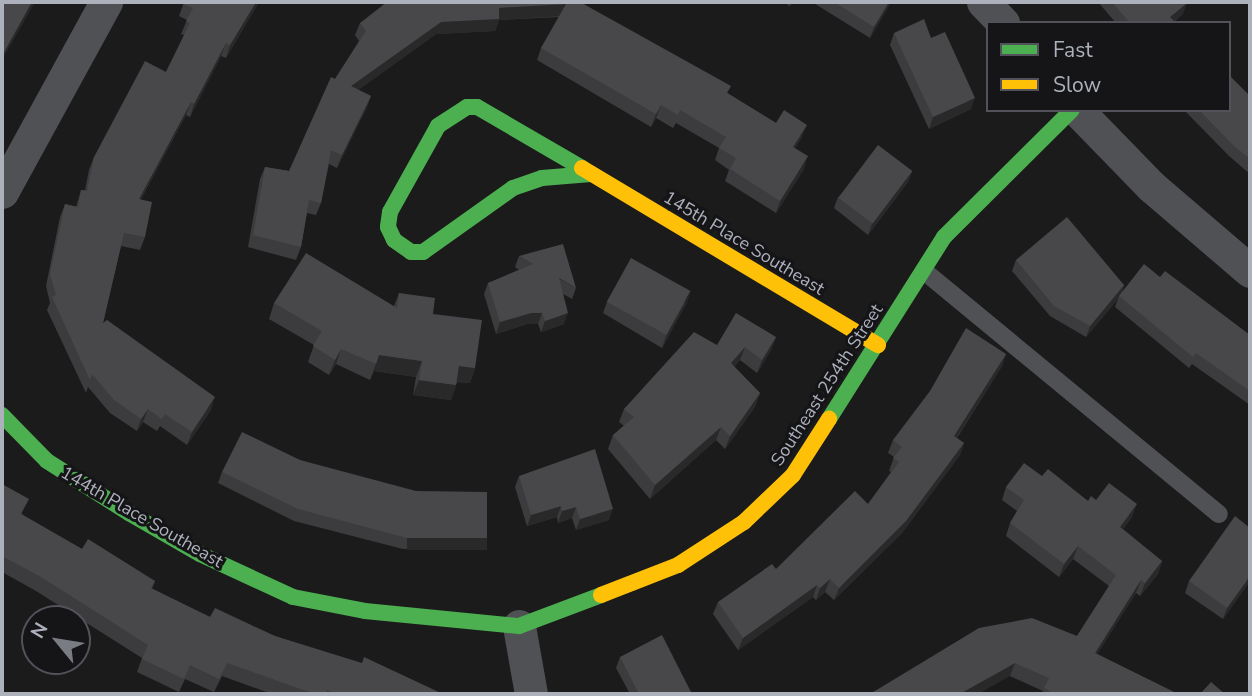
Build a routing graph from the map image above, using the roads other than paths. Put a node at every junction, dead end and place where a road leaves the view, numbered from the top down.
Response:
1 (106, 2) edge
2 (983, 2) edge
3 (1001, 21) edge
4 (1072, 112) edge
5 (1076, 112) edge
6 (591, 174) junction
7 (2, 192) edge
8 (924, 271) junction
9 (1250, 271) edge
10 (878, 345) junction
11 (2, 415) edge
12 (1219, 514) dead end
13 (519, 626) junction
14 (531, 694) edge

1 - 7 street
2 - 3 street
4 - 8 street, Southeast 254th Street
5 - 9 street
6 - 6 street, 145th Place Southeast
6 - 10 street, 145th Place Southeast
8 - 10 street, Southeast 254th Street
8 - 12 lane
10 - 13 street, Southeast 254th Street
11 - 13 street, 144th Place Southeast
13 - 14 street

